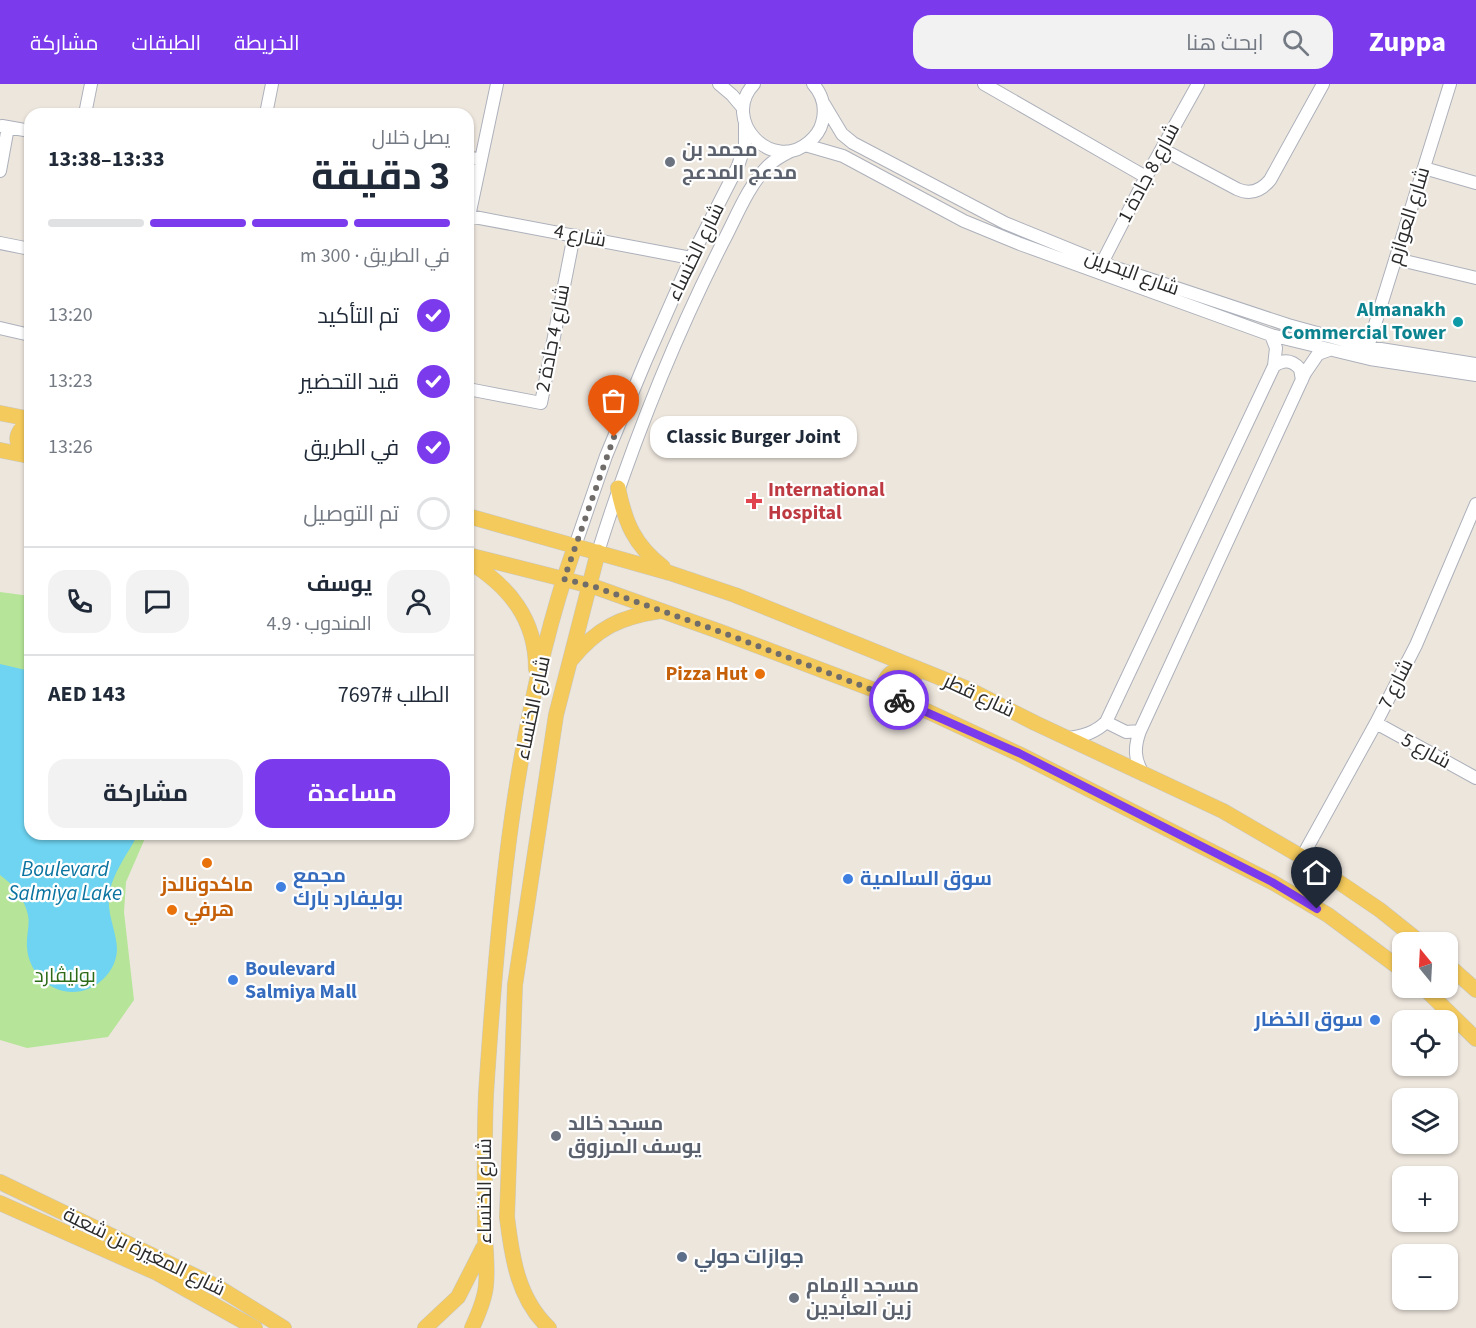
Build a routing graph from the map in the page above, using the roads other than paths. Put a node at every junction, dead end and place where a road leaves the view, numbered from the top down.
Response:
1 (91, 84) edge
2 (272, 84) edge
3 (496, 84) edge
4 (719, 84) edge
5 (754, 84) edge
6 (813, 84) edge
7 (984, 84) edge
8 (1198, 84) edge
9 (1323, 84) edge
10 (1450, 84) edge
11 (822, 95) edge
12 (86, 108) edge
13 (267, 108) edge
14 (743, 108) junction
15 (745, 124) junction
16 (4, 126) edge
17 (24, 130) edge
18 (806, 145) junction
19 (1162, 148) junction
20 (791, 151) junction
21 (474, 158) edge
22 (481, 160) junction
23 (1424, 168) junction
24 (0, 171) edge
25 (1146, 177) junction
26 (1476, 183) edge
27 (474, 194) edge
28 (474, 220) edge
29 (573, 235) junction
30 (0, 243) edge
31 (24, 248) edge
32 (691, 258) junction
33 (1395, 259) junction
34 (1102, 263) junction
35 (1476, 278) edge
36 (0, 328) edge
37 (24, 334) edge
38 (1271, 335) junction
39 (1368, 347) junction
40 (1329, 350) junction
41 (1476, 364) edge
42 (1274, 366) junction
43 (1476, 375) edge
44 (1302, 380) junction
45 (474, 390) edge
46 (0, 413) edge
47 (24, 418) edge
48 (24, 428) edge
49 (0, 450) edge
50 (24, 452) edge
51 (24, 455) edge
52 (618, 488) junction
53 (1476, 507) edge
54 (474, 518) edge
55 (575, 546) junction
56 (597, 552) junction
57 (474, 556) edge
58 (474, 565) edge
59 (670, 573) junction
60 (564, 579) junction
61 (588, 585) junction
62 (661, 611) junction
63 (567, 664) junction
64 (536, 684) junction
65 (968, 689) junction
66 (880, 693) junction
67 (1107, 722) junction
68 (1376, 723) junction
69 (1140, 731) junction
70 (1066, 738) junction
71 (1144, 775) junction
72 (1476, 778) edge
73 (1302, 857) junction
74 (1408, 932) edge
75 (1392, 963) edge
76 (1458, 974) edge
77 (1476, 990) edge
78 (1434, 998) edge
79 (1476, 1040) edge
80 (0, 1182) edge
81 (0, 1203) edge
82 (485, 1245) junction
83 (255, 1328) edge
84 (284, 1328) edge
85 (425, 1328) edge
86 (472, 1328) edge
87 (549, 1328) edge

1 - 12 street
2 - 13 street
3 - 22 street
4 - 14 street
5 - 14 street
6 - 11 street, شارع البحرين
7 - 25 street
8 - 19 street, شارع 8 جادة 1
9 - 19 street
10 - 23 street, شارع العوازم
11 - 18 street
11 - 34 street, شارع البحرين
14 - 15 street, شارع الخنساء
15 - 20 street
15 - 32 street, شارع الخنساء
16 - 17 street
16 - 24 street
18 - 20 street, شارع الخنساء
18 - 38 street, شارع البحرين
19 - 25 street, شارع 8 جادة 1
20 - 52 street, شارع الخنساء
21 - 22 street
22 - 27 street
23 - 26 street
23 - 33 street, شارع العوازم
25 - 34 street, شارع 8 جادة 1
28 - 29 street, شارع 4
29 - 32 street, شارع 4
29 - 45 street, شارع 4 جادة 2
30 - 31 street
32 - 55 street, شارع الخنساء
33 - 35 street
33 - 39 street, شارع العوازم
34 - 39 street, شارع البحرين
36 - 37 street
38 - 40 street, شارع البحرين
38 - 42 street
39 - 41 street, شارع البحرين
40 - 43 street, شارع البحرين
40 - 44 street
42 - 44 street
42 - 67 street
44 - 69 street
46 - 47 main road
48 - 50 main road
49 - 51 main road
52 - 56 street, شارع الخنساء
52 - 59 main road
53 - 68 street, شارع 7
54 - 55 main road, شارع قطر
55 - 56 main road, شارع قطر
55 - 60 main road, شارع الخنساء
56 - 59 main road, شارع قطر
56 - 61 main road, شارع الخنساء
57 - 60 main road, شارع قطر
58 - 64 main road
59 - 65 main road, شارع قطر
60 - 61 main road, شارع قطر
60 - 64 main road, شارع الخنساء
61 - 62 main road, شارع قطر
61 - 63 main road, شارع الخنساء
62 - 63 main road
62 - 66 main road, شارع قطر
63 - 87 main road, شارع الخنساء
64 - 82 main road, شارع الخنساء
65 - 66 main road
65 - 70 main road, شارع قطر
66 - 75 main road, شارع قطر
67 - 69 street
67 - 70 street
68 - 72 street, شارع 5
68 - 73 street, شارع 7
69 - 71 street
70 - 71 main road, شارع قطر
71 - 73 main road, شارع قطر
73 - 74 main road, شارع قطر
76 - 77 main road
78 - 79 main road
80 - 84 main road, شارع المغيرة بن شعبة
81 - 83 main road, شارع المغيرة بن شعبة
82 - 85 main road
82 - 86 main road, شارع الخنساء

